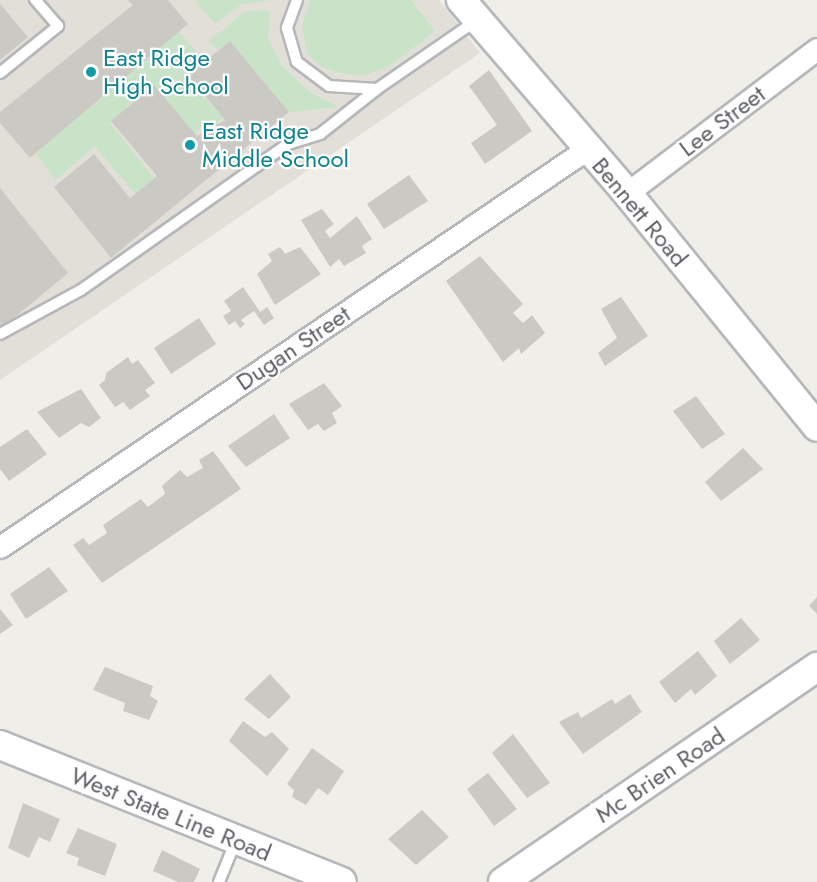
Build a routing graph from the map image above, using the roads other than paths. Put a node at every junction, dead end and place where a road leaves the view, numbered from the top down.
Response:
1 (35, 0) edge
2 (297, 0) edge
3 (469, 10) edge
4 (817, 49) edge
5 (0, 73) edge
6 (377, 89) junction
7 (587, 149) junction
8 (627, 193) junction
9 (0, 333) edge
10 (817, 427) edge
11 (0, 547) edge
12 (817, 667) edge
13 (0, 745) edge
14 (236, 840) junction
15 (219, 882) edge
16 (342, 882) edge
17 (503, 882) edge

1 - 5 lane
2 - 6 lane
3 - 6 lane
3 - 7 street, Bennett Road
4 - 8 street, Lee Street
6 - 9 lane
7 - 8 street, Bennett Road
7 - 11 street, Dugan Street
8 - 10 street, Bennett Road
12 - 17 street, Mc Brien Road
13 - 14 street, West State Line Road
14 - 15 lane
14 - 16 street, West State Line Road

